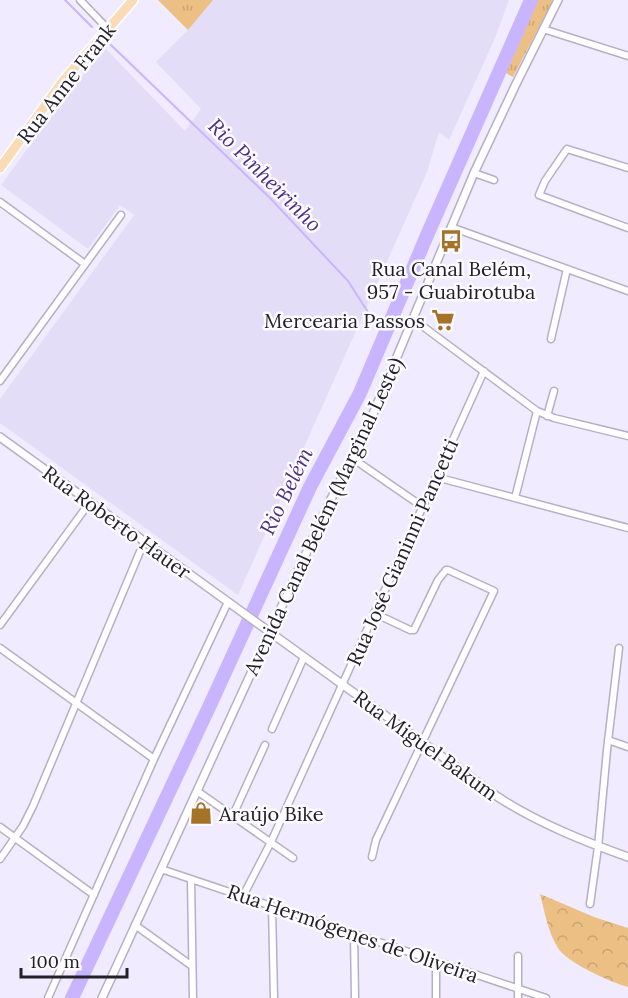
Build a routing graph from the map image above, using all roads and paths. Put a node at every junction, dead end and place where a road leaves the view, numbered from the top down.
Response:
1 (80, 0) edge
2 (133, 0) edge
3 (558, 0) edge
4 (543, 28) junction
5 (108, 29) junction
6 (628, 56) edge
7 (0, 168) edge
8 (628, 168) edge
9 (474, 173) junction
10 (494, 180) dead end
11 (0, 202) edge
12 (121, 215) dead end
13 (452, 227) junction
14 (628, 228) edge
15 (85, 264) junction
16 (567, 269) junction
17 (628, 291) edge
18 (413, 318) junction
19 (550, 339) dead end
20 (484, 371) junction
21 (0, 381) edge
22 (554, 391) dead end
23 (537, 411) junction
24 (548, 416) junction
25 (628, 436) edge
26 (0, 437) edge
27 (352, 458) junction
28 (436, 477) junction
29 (515, 498) junction
30 (90, 502) junction
31 (423, 507) junction
32 (628, 528) edge
33 (144, 542) junction
34 (231, 604) junction
35 (374, 613) junction
36 (0, 625) edge
37 (267, 630) junction
38 (0, 648) edge
39 (619, 648) dead end
40 (304, 657) junction
41 (342, 684) junction
42 (76, 703) junction
43 (272, 729) dead end
44 (608, 740) junction
45 (422, 743) junction
46 (265, 745) dead end
47 (628, 747) edge
48 (154, 759) junction
49 (197, 790) junction
50 (233, 815) junction
51 (0, 827) edge
52 (15, 838) junction
53 (271, 842) junction
54 (598, 847) junction
55 (372, 856) dead end
56 (628, 857) edge
57 (293, 858) dead end
58 (0, 859) edge
59 (161, 869) junction
60 (191, 879) junction
61 (94, 895) junction
62 (243, 896) junction
63 (590, 904) dead end
64 (272, 906) junction
65 (135, 925) junction
66 (354, 933) junction
67 (518, 956) dead end
68 (436, 961) junction
69 (192, 966) junction
70 (518, 989) junction
71 (48, 998) edge
72 (102, 998) edge
73 (193, 998) edge
74 (274, 998) edge
75 (355, 998) edge
76 (436, 998) edge
77 (518, 998) edge
78 (546, 998) edge

1 - 5 street
2 - 5 main road, Rua Anne Frank
3 - 4 street, Avenida Canal Belém (Marginal Leste)
4 - 6 street
4 - 9 street, Avenida Canal Belém (Marginal Leste)
5 - 7 main road, Rua Anne Frank
8 - 14 street
9 - 10 street
9 - 13 street, Avenida Canal Belém (Marginal Leste)
11 - 15 street
12 - 15 street
13 - 16 street
13 - 18 street, Avenida Canal Belém (Marginal Leste)
15 - 21 street
16 - 17 street
16 - 19 street
18 - 20 street
18 - 27 street, Avenida Canal Belém (Marginal Leste)
20 - 23 street
20 - 28 street, Rua José Gianinni Pancetti
22 - 24 street
23 - 24 street
23 - 29 street
24 - 25 street
26 - 30 street, Rua Roberto Hauer
27 - 31 street
27 - 37 street, Avenida Canal Belém (Marginal Leste)
28 - 29 street
28 - 31 street, Rua José Gianinni Pancetti
29 - 32 street
30 - 33 street, Rua Roberto Hauer
30 - 36 street
31 - 35 street, Rua José Gianinni Pancetti
33 - 34 street, Rua Roberto Hauer
33 - 42 street
34 - 37 street, Rua Roberto Hauer
34 - 48 street
35 - 41 street, Rua José Gianinni Pancetti
35 - 45 street
37 - 40 street, Rua Miguel Bakum
37 - 49 street, Avenida Canal Belém (Marginal Leste)
38 - 42 street
39 - 44 street
40 - 41 street, Rua Miguel Bakum
40 - 43 street
41 - 45 street, Rua Miguel Bakum
41 - 53 street, Rua José Gianinni Pancetti
42 - 48 street
42 - 52 street
44 - 47 street
44 - 54 street
45 - 54 street, Rua Miguel Bakum
45 - 55 street
46 - 50 street
48 - 61 street
49 - 50 street
49 - 59 street, Avenida Canal Belém (Marginal Leste)
50 - 53 street
51 - 52 street
52 - 58 street
52 - 61 street
53 - 57 street
53 - 62 street, Rua José Gianinni Pancetti
54 - 56 street, Rua Miguel Bakum
54 - 63 street
59 - 60 street, Rua Hermógenes de Oliveira
59 - 65 street, Avenida Canal Belém (Marginal Leste)
60 - 62 street, Rua Hermógenes de Oliveira
60 - 69 street
61 - 71 street
62 - 64 street, Rua Hermógenes de Oliveira
64 - 66 street, Rua Hermógenes de Oliveira
64 - 74 street
65 - 69 street
65 - 72 street, Avenida Canal Belém (Marginal Leste)
66 - 68 street, Rua Hermógenes de Oliveira
66 - 75 street
67 - 70 street
68 - 70 street, Rua Hermógenes de Oliveira
68 - 76 street
69 - 73 street
70 - 77 street
70 - 78 street, Rua Hermógenes de Oliveira

